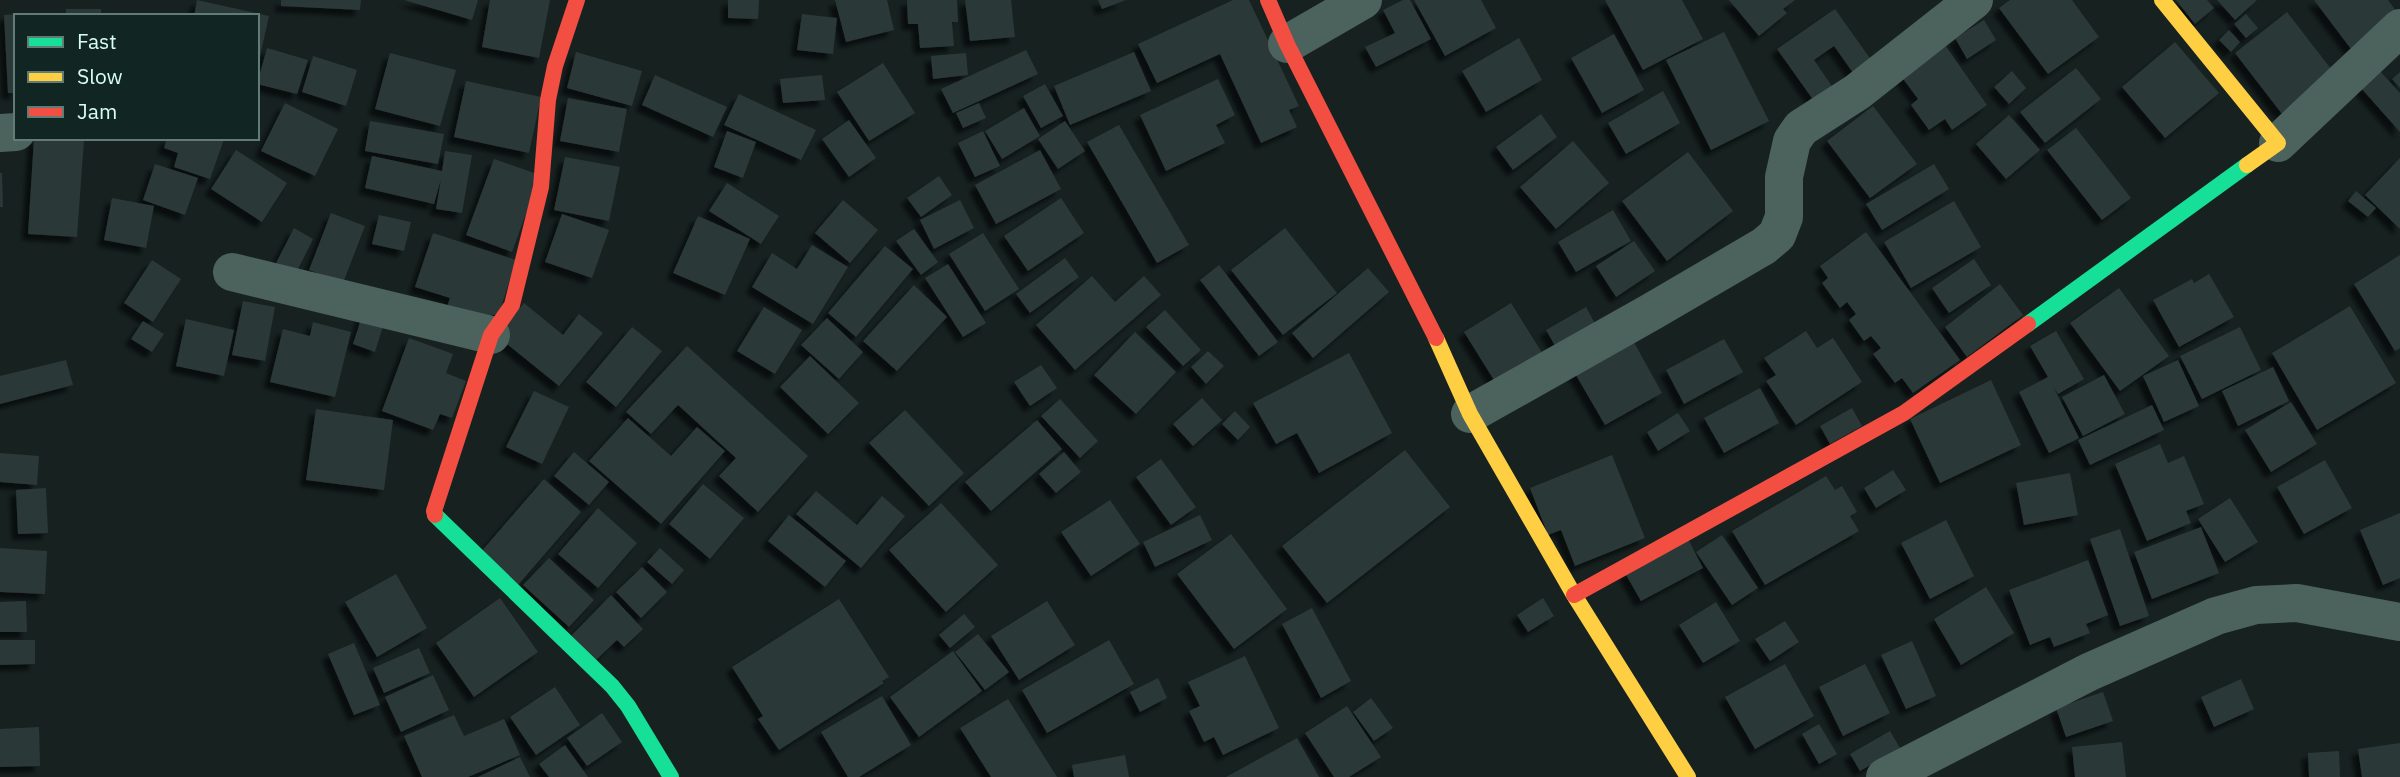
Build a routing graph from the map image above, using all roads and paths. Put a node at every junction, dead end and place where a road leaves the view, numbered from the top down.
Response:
1 (577, 0) edge
2 (1268, 0) edge
3 (1363, 0) edge
4 (1974, 0) edge
5 (2162, 0) edge
6 (2400, 28) edge
7 (1287, 44) junction
8 (2278, 143) junction
9 (232, 272) dead end
10 (491, 335) junction
11 (1469, 414) junction
12 (1574, 596) junction
13 (2400, 622) edge
14 (671, 777) edge
15 (1688, 777) edge
16 (1885, 777) edge

1 - 10 street
2 - 7 street
3 - 7 street
4 - 11 street
5 - 8 street
6 - 8 street
7 - 11 street
8 - 12 street
9 - 10 street
10 - 14 street
11 - 12 street
12 - 15 street
13 - 16 street

